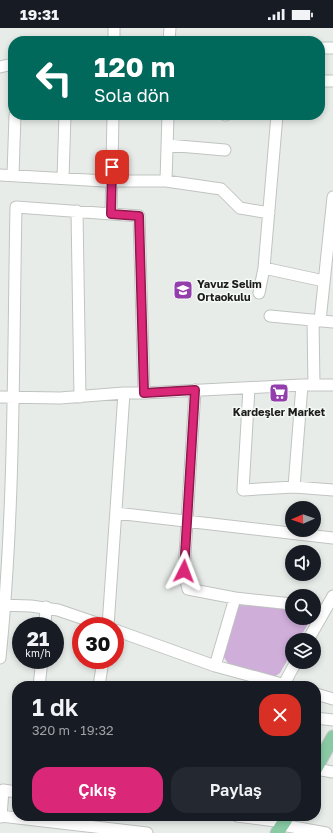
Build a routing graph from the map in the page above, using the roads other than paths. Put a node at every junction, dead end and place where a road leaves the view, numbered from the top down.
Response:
1 (15, 120) edge
2 (65, 120) edge
3 (113, 120) edge
4 (168, 120) edge
5 (277, 120) edge
6 (167, 145) junction
7 (225, 150) dead end
8 (0, 175) edge
9 (13, 175) junction
10 (63, 178) junction
11 (112, 181) junction
12 (166, 181) junction
13 (333, 197) edge
14 (77, 211) junction
15 (269, 213) junction
16 (111, 214) junction
17 (264, 268) junction
18 (324, 281) junction
19 (259, 293) dead end
20 (270, 316) dead end
21 (317, 320) junction
22 (333, 322) edge
23 (333, 384) edge
24 (302, 385) junction
25 (314, 385) junction
26 (249, 388) junction
27 (195, 390) junction
28 (124, 393) junction
29 (144, 393) junction
30 (80, 397) junction
31 (0, 398) edge
32 (12, 398) junction
33 (294, 487) junction
34 (333, 490) edge
35 (116, 513) junction
36 (186, 522) junction
37 (333, 538) edge
38 (333, 596) edge
39 (235, 598) junction
40 (285, 603) edge
41 (3, 605) edge
42 (46, 608) junction
43 (321, 608) edge
44 (326, 608) junction
45 (46, 617) edge
46 (80, 617) edge
47 (107, 617) edge
48 (124, 633) edge
49 (312, 633) edge
50 (0, 658) edge
51 (215, 666) junction
52 (41, 669) edge
53 (102, 669) edge
54 (293, 669) edge
55 (40, 681) edge
56 (100, 681) edge
57 (272, 681) edge
58 (289, 681) edge
59 (321, 695) edge
60 (333, 699) edge
61 (321, 719) edge
62 (333, 720) edge
63 (333, 737) edge
64 (321, 758) edge
65 (321, 765) edge
66 (333, 772) edge
67 (2, 790) edge
68 (12, 791) edge
69 (0, 816) edge
70 (12, 817) edge
71 (43, 821) edge
72 (266, 821) edge
73 (283, 824) edge
74 (310, 831) edge
75 (147, 833) edge
76 (326, 833) edge

1 - 9 street
2 - 10 street
3 - 11 street
4 - 6 street
5 - 15 street
6 - 7 street
6 - 12 street
8 - 9 street
9 - 10 street
10 - 11 street
11 - 12 street
11 - 16 street
12 - 15 street
13 - 18 street
14 - 16 street
14 - 30 street
14 - 32 street
15 - 17 street
16 - 29 street
17 - 18 street
17 - 19 street
18 - 21 street
20 - 21 street
21 - 22 street
21 - 25 street
23 - 25 street
24 - 25 street
24 - 26 street
24 - 33 street
26 - 27 street
26 - 33 street
27 - 29 street
27 - 36 street
28 - 29 street
28 - 30 street
28 - 35 street
30 - 32 street
31 - 32 street
32 - 41 street
33 - 34 street
35 - 36 street
35 - 47 street
36 - 37 street
36 - 39 street
38 - 44 street
39 - 40 street
39 - 51 street
41 - 42 street
41 - 50 street
42 - 45 street
42 - 46 street
43 - 44 street
44 - 49 street
48 - 51 street
51 - 57 street
52 - 55 street
53 - 56 street
54 - 58 street
59 - 60 street
61 - 62 street
63 - 64 main road
65 - 66 street
67 - 68 street
67 - 69 street
69 - 70 street
71 - 75 street
72 - 73 street
73 - 74 street
74 - 76 street

